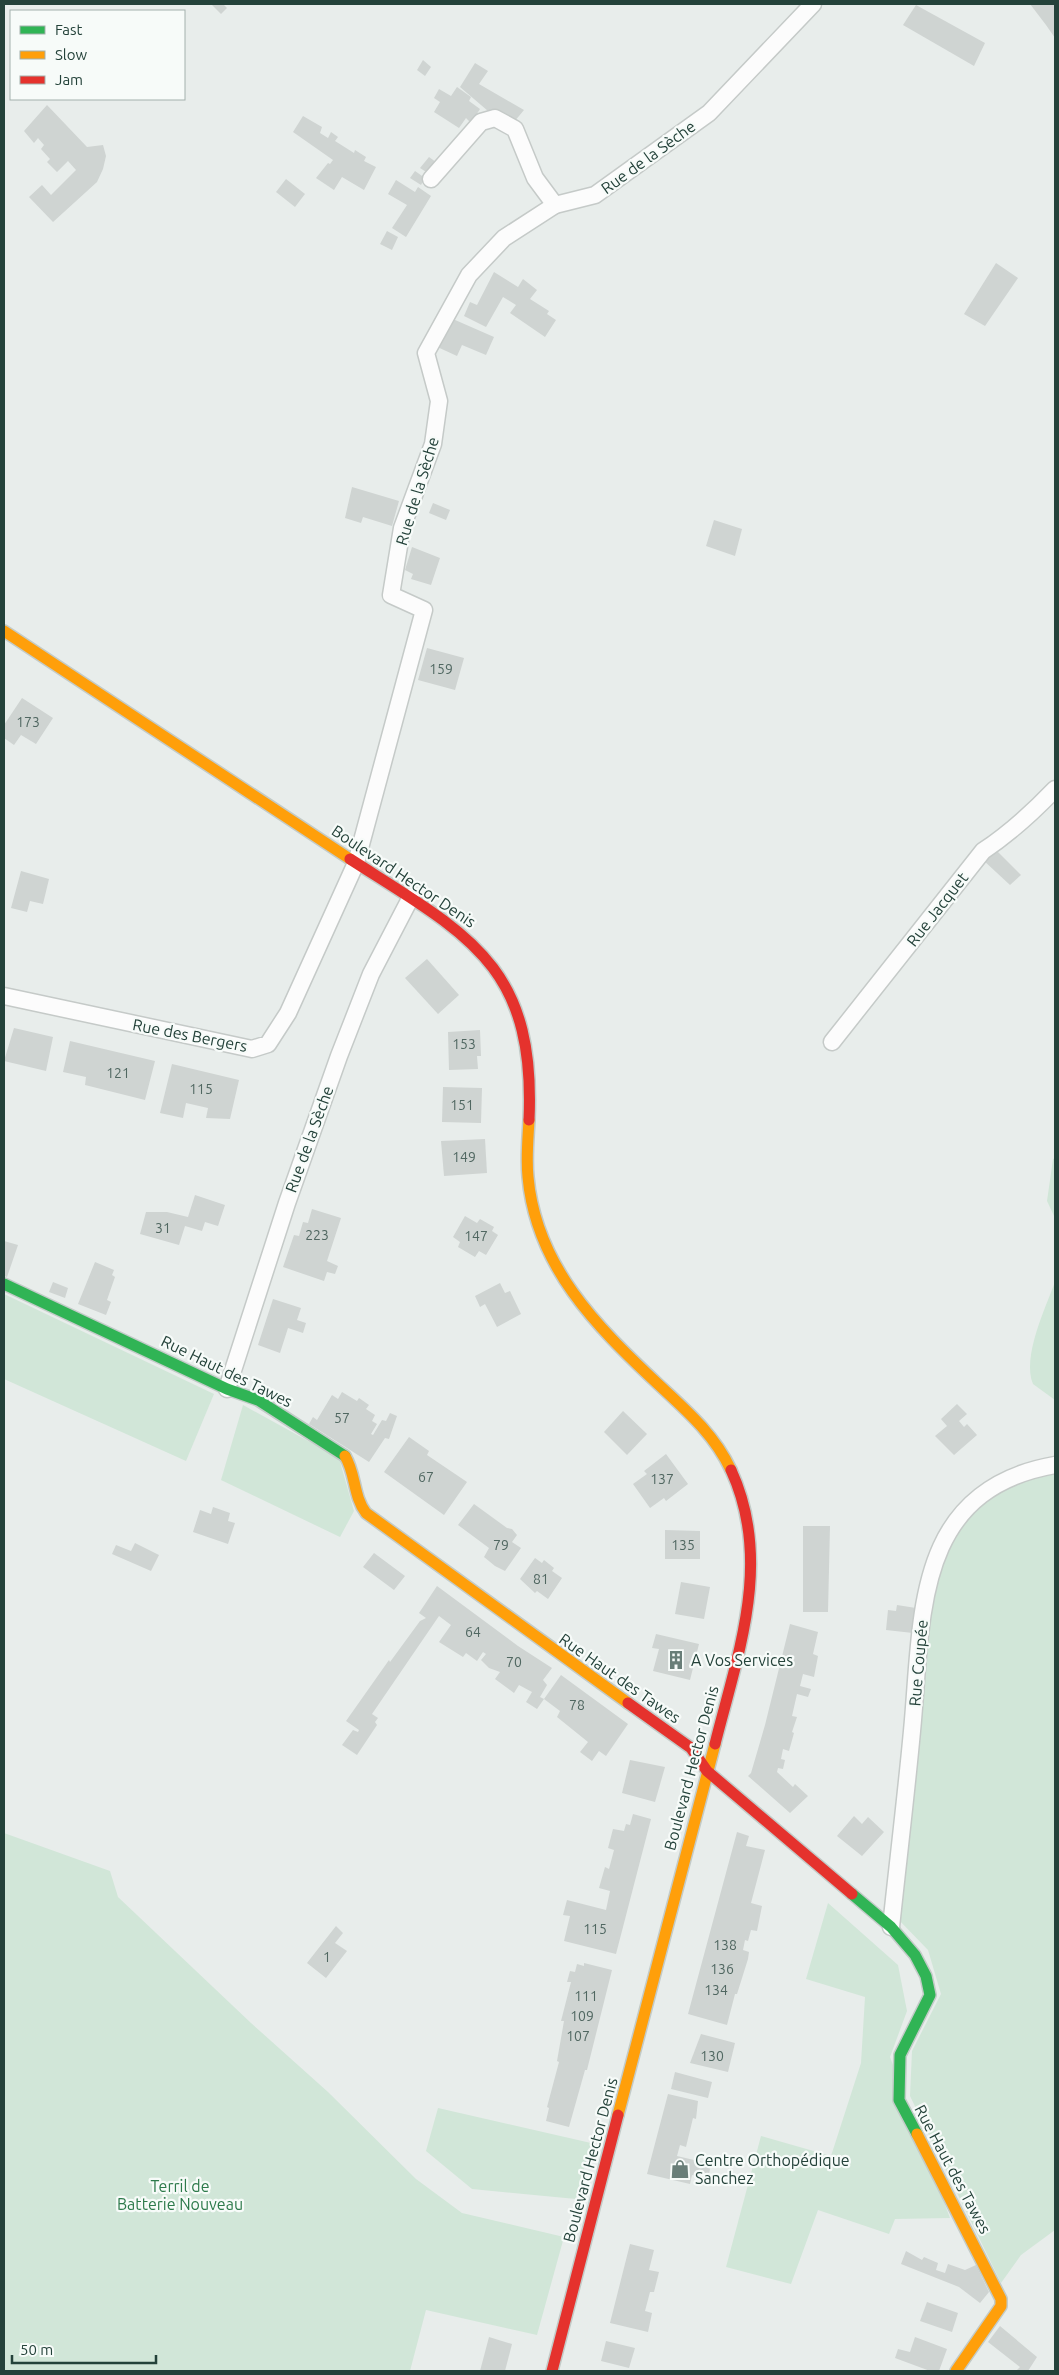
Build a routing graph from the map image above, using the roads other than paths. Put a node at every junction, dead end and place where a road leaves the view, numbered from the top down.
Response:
1 (813, 4) edge
2 (431, 179) dead end
3 (555, 205) junction
4 (4, 631) edge
5 (1055, 789) edge
6 (356, 863) junction
7 (410, 898) junction
8 (4, 996) edge
9 (832, 1042) dead end
10 (4, 1284) edge
11 (227, 1389) junction
12 (1055, 1465) edge
13 (707, 1771) junction
14 (891, 1927) junction
15 (552, 2371) edge
16 (956, 2371) edge

1 - 3 street, Rue de la Sèche
2 - 3 street
3 - 6 street, Rue de la Sèche
4 - 6 street, Boulevard Hector Denis
5 - 9 street, Rue Jacquet
6 - 7 street, Boulevard Hector Denis
6 - 8 street, Rue des Bergers
7 - 11 street, Rue de la Sèche
7 - 13 street, Boulevard Hector Denis
10 - 11 street, Rue Haut des Tawes
11 - 13 street, Rue Haut des Tawes
12 - 14 street, Rue Coupée
13 - 14 street, Rue Haut des Tawes
13 - 15 street, Boulevard Hector Denis
14 - 16 street, Rue Haut des Tawes

